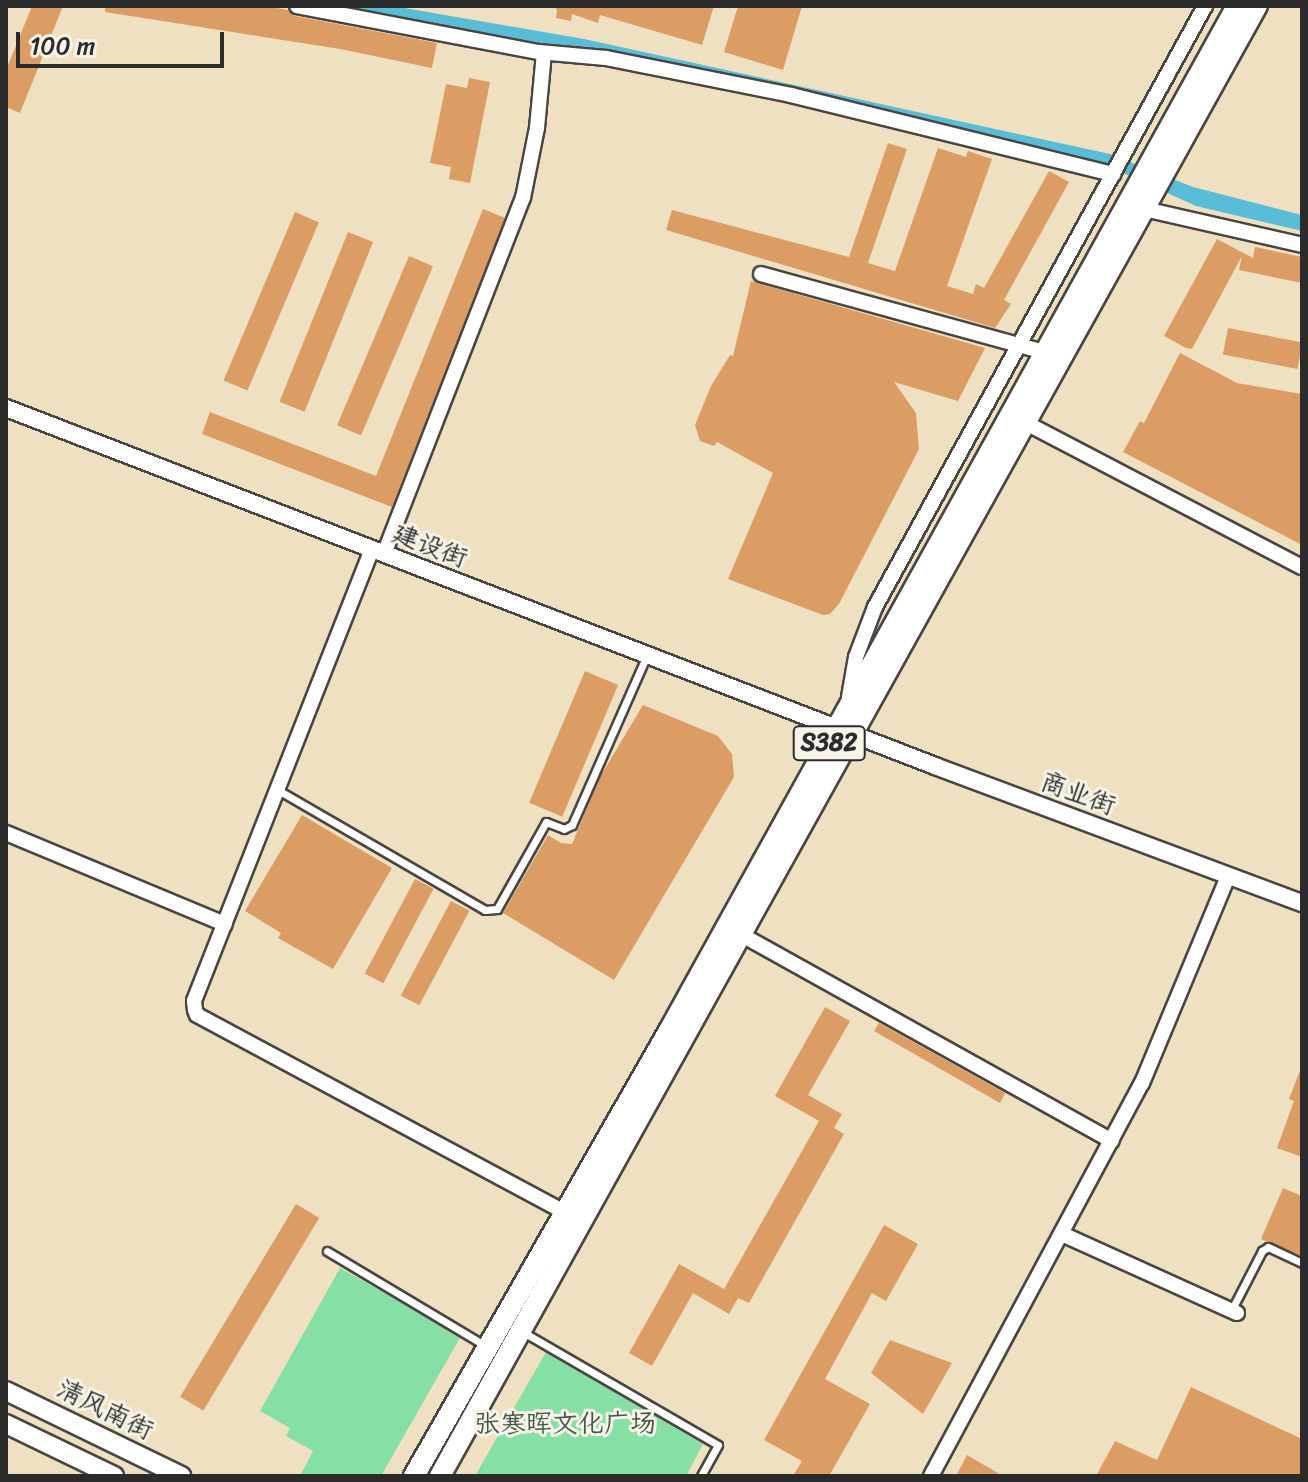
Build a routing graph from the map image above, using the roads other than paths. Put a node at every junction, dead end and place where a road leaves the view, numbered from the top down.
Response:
1 (297, 6) edge
2 (1205, 6) edge
3 (1237, 6) edge
4 (1257, 6) edge
5 (544, 53) junction
6 (1113, 174) junction
7 (1144, 209) junction
8 (1302, 245) edge
9 (761, 274) dead end
10 (1019, 345) junction
11 (1045, 352) junction
12 (6, 408) edge
13 (1026, 423) junction
14 (378, 551) junction
15 (1302, 567) edge
16 (647, 655) junction
17 (847, 709) junction
18 (845, 731) junction
19 (277, 790) junction
20 (6, 833) edge
21 (1228, 876) junction
22 (1302, 903) edge
23 (225, 924) junction
24 (742, 935) junction
25 (1112, 1141) junction
26 (565, 1212) junction
27 (1062, 1234) junction
28 (327, 1251) dead end
29 (1302, 1263) edge
30 (1234, 1312) joint
31 (521, 1331) junction
32 (488, 1347) junction
33 (6, 1391) edge
34 (6, 1424) edge
35 (114, 1476) edge
36 (181, 1476) edge
37 (414, 1476) edge
38 (440, 1476) edge
39 (701, 1476) edge
40 (931, 1476) edge

1 - 5 street
2 - 6 street
3 - 11 main road, S382
4 - 7 main road, S382
5 - 6 street
5 - 14 street
6 - 10 street
7 - 8 street
7 - 13 main road, S382
9 - 10 street
10 - 11 street
10 - 17 street
11 - 17 main road, S382
12 - 14 street, 建设街
13 - 15 street
13 - 18 main road, S382
14 - 16 street, 建设街
14 - 19 street
16 - 18 street, 建设街
16 - 19 lane
17 - 18 main road, S382
18 - 21 street, 商业街
18 - 24 main road, S382
18 - 26 main road, S382
19 - 23 street
20 - 23 street
21 - 22 street, 商业街
21 - 25 street
23 - 26 street
24 - 25 street
24 - 31 main road, S382
25 - 27 street
26 - 32 main road, S382
27 - 30 street
27 - 40 street
28 - 32 lane
29 - 30 lane
31 - 38 main road, S382
31 - 39 lane
32 - 37 main road, S382
33 - 36 main road, 清风南街
34 - 35 main road

